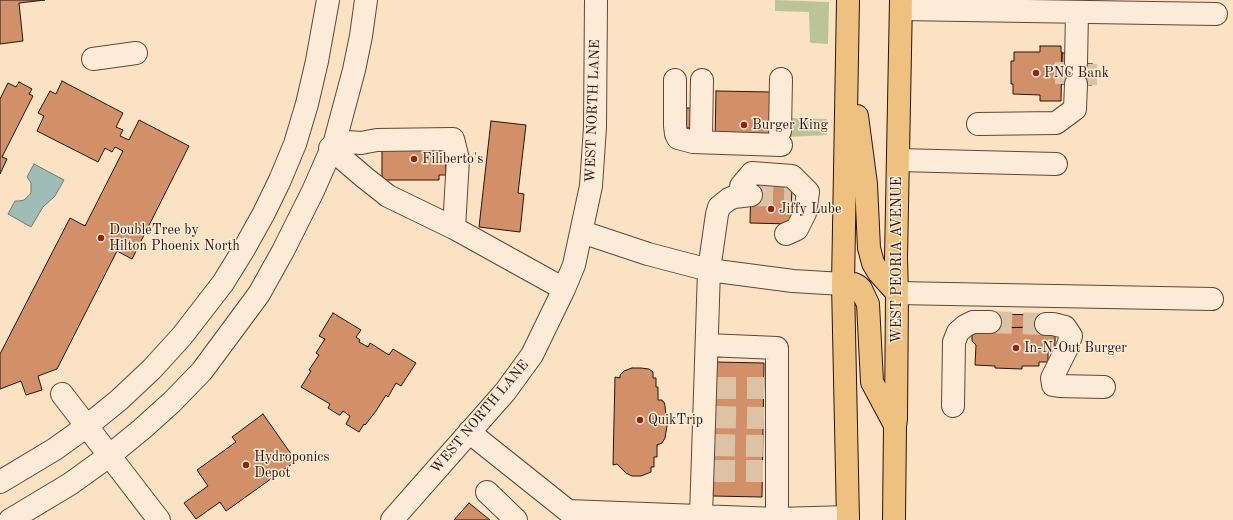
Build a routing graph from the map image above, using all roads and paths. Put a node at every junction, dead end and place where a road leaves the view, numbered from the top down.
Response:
1 (328, 0) edge
2 (366, 0) edge
3 (596, 0) edge
4 (848, 0) edge
5 (901, 4) edge
6 (1077, 12) junction
7 (1216, 14) dead end
8 (136, 53) dead end
9 (93, 59) dead end
10 (846, 66) junction
11 (781, 79) dead end
12 (675, 80) dead end
13 (702, 80) dead end
14 (978, 124) dead end
15 (701, 136) dead end
16 (333, 145) junction
17 (898, 160) junction
18 (1056, 164) dead end
19 (454, 228) junction
20 (582, 232) junction
21 (786, 234) dead end
22 (709, 270) junction
23 (843, 284) junction
24 (564, 289) junction
25 (897, 293) junction
26 (1212, 299) dead end
27 (990, 322) tunnel mouth
28 (1046, 324) tunnel mouth
29 (707, 345) junction
30 (1104, 387) dead end
31 (62, 394) dead end
32 (953, 406) dead end
33 (87, 426) junction
34 (895, 426) junction
35 (469, 432) junction
36 (109, 456) junction
37 (0, 482) edge
38 (487, 492) dead end
39 (567, 515) edge
40 (701, 516) junction
41 (848, 518) edge
42 (777, 519) junction
43 (10, 520) edge
44 (159, 520) edge
45 (392, 520) edge
46 (516, 520) edge
47 (894, 520) edge

1 - 33 street
2 - 16 street
3 - 20 street, WEST NORTH LANE
4 - 10 main road
5 - 6 street
5 - 17 main road, WEST PEORIA AVENUE
6 - 7 street
6 - 14 street
8 - 9 street
10 - 23 main road
10 - 25 main road
11 - 12 street
13 - 15 street
16 - 19 street
16 - 19 street
16 - 36 street
17 - 18 street
17 - 25 main road, WEST PEORIA AVENUE
19 - 24 street
20 - 22 street
20 - 24 street, WEST NORTH LANE
21 - 22 street
22 - 23 street
22 - 29 street
23 - 34 main road
23 - 41 main road
24 - 35 street, WEST NORTH LANE
25 - 26 street
25 - 34 main road, WEST PEORIA AVENUE
27 - 32 street
28 - 30 street
29 - 40 street
29 - 42 street
31 - 33 street
33 - 36 street
33 - 37 street
34 - 47 main road, WEST PEORIA AVENUE
35 - 39 street
35 - 45 street, WEST NORTH LANE
36 - 43 street
36 - 44 street
38 - 46 street
39 - 40 street
40 - 42 street
41 - 42 street

